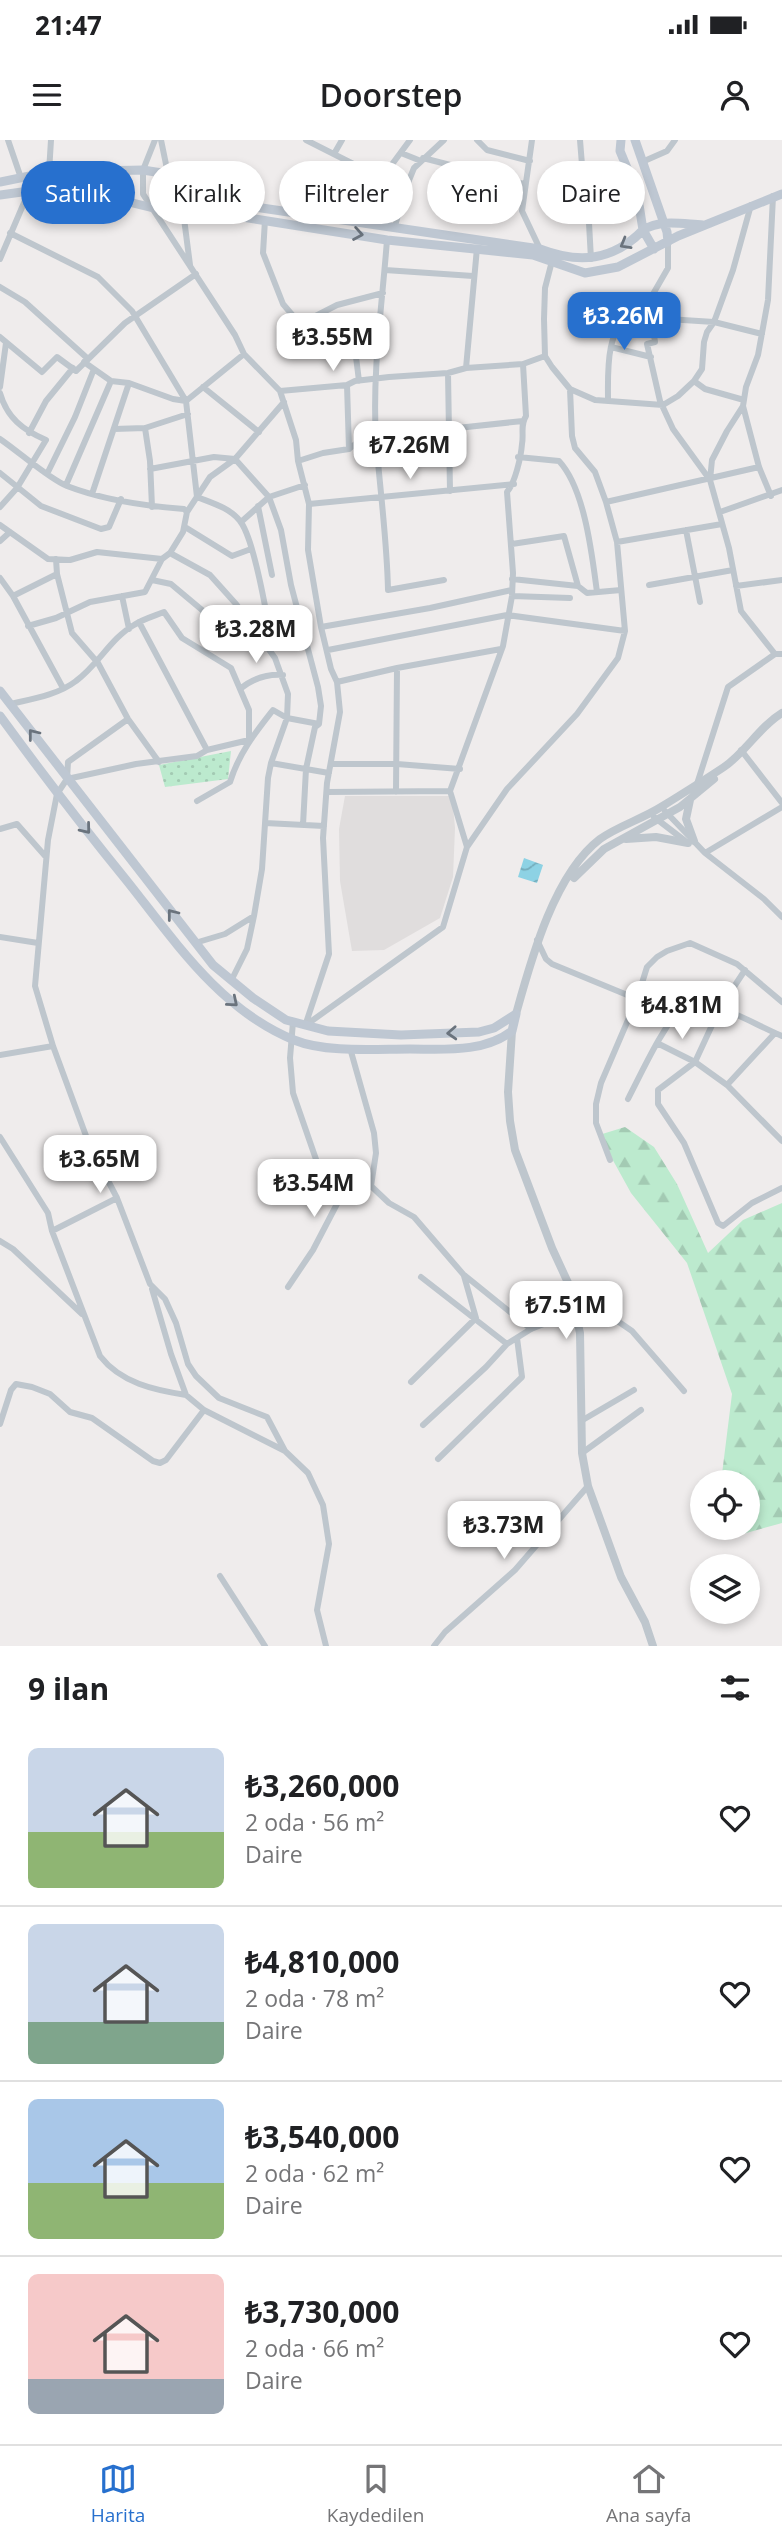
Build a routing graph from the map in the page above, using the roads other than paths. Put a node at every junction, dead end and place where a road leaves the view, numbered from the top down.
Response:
1 (155, 140) edge
2 (161, 140) edge
3 (306, 140) edge
4 (342, 140) edge
5 (444, 140) edge
6 (477, 140) edge
7 (532, 140) edge
8 (580, 140) edge
9 (621, 140) edge
10 (635, 140) edge
11 (675, 140) edge
12 (10, 141) edge
13 (50, 141) edge
14 (407, 141) edge
15 (0, 142) edge
16 (401, 153) junction
17 (334, 154) junction
18 (422, 160) junction
19 (49, 161) edge
20 (165, 161) edge
21 (347, 161) edge
22 (395, 161) edge
23 (530, 161) junction
24 (642, 161) edge
25 (644, 161) edge
26 (135, 170) edge
27 (143, 170) junction
28 (413, 170) edge
29 (149, 171) edge
30 (645, 171) edge
31 (21, 178) joint
32 (0, 182) edge
33 (524, 184) junction
34 (21, 192) edge
35 (0, 195) edge
36 (777, 195) edge
37 (149, 203) edge
38 (751, 205) junction
39 (265, 208) edge
40 (21, 209) edge
41 (265, 220) edge
42 (663, 223) junction
43 (162, 224) edge
44 (185, 224) edge
45 (265, 224) edge
46 (705, 225) junction
47 (395, 226) joint
48 (643, 230) junction
49 (10, 233) junction
50 (387, 240) junction
51 (668, 242) junction
52 (477, 248) junction
53 (540, 249) junction
54 (654, 249) junction
55 (667, 257) junction
56 (0, 259) edge
57 (591, 259) junction
58 (552, 261) junction
59 (190, 267) junction
60 (385, 270) junction
61 (196, 274) junction
62 (473, 276) junction
63 (0, 287) edge
64 (383, 293) junction
65 (650, 304) junction
66 (135, 317) junction
67 (652, 318) junction
68 (714, 322) junction
69 (762, 334) junction
70 (0, 337) edge
71 (6, 343) junction
72 (611, 347) junction
73 (338, 352) dead end
74 (244, 354) junction
75 (545, 356) junction
76 (651, 357) junction
77 (85, 360) junction
78 (523, 364) junction
79 (73, 368) junction
80 (466, 368) junction
81 (94, 369) junction
82 (448, 373) junction
83 (376, 380) junction
84 (111, 381) junction
85 (359, 381) junction
86 (694, 381) junction
87 (128, 383) junction
88 (347, 385) junction
89 (0, 387) edge
90 (203, 387) junction
91 (570, 389) junction
92 (280, 391) junction
93 (0, 394) edge
94 (186, 401) junction
95 (608, 401) junction
96 (284, 402) junction
97 (744, 403) junction
98 (663, 405) junction
99 (188, 414) junction
100 (523, 421) junction
101 (145, 428) junction
102 (114, 429) junction
103 (448, 429) junction
104 (260, 432) junction
105 (30, 433) junction
106 (376, 438) junction
107 (0, 439) edge
108 (349, 449) junction
109 (518, 457) junction
110 (235, 459) junction
111 (193, 460) junction
112 (298, 461) junction
113 (34, 462) junction
114 (760, 467) junction
115 (150, 469) junction
116 (0, 473) edge
117 (47, 474) junction
118 (710, 480) junction
119 (514, 484) junction
120 (66, 485) junction
121 (305, 485) junction
122 (17, 488) junction
123 (782, 490) edge
124 (450, 491) junction
125 (92, 494) junction
126 (383, 496) junction
127 (771, 496) junction
128 (197, 497) junction
129 (269, 497) junction
130 (121, 499) junction
131 (606, 502) junction
132 (309, 503) junction
133 (258, 506) junction
134 (0, 507) edge
135 (152, 507) junction
136 (187, 512) junction
137 (720, 512) junction
138 (241, 522) junction
139 (722, 524) junction
140 (0, 525) edge
141 (185, 527) junction
142 (686, 530) junction
143 (10, 532) junction
144 (0, 541) edge
145 (617, 542) junction
146 (512, 544) junction
147 (251, 549) junction
148 (170, 553) junction
149 (56, 559) junction
150 (162, 559) junction
151 (733, 570) junction
152 (57, 574) junction
153 (272, 575) dead end
154 (695, 577) junction
155 (0, 578) edge
156 (512, 579) junction
157 (152, 580) junction
158 (444, 580) dead end
159 (782, 580) edge
160 (649, 585) dead end
161 (578, 586) junction
162 (736, 586) junction
163 (621, 590) junction
164 (597, 592) junction
165 (512, 593) junction
166 (13, 596) junction
167 (122, 596) junction
168 (570, 598) dead end
169 (700, 603) dead end
170 (299, 610) junction
171 (67, 614) junction
172 (208, 615) dead end
173 (507, 615) junction
174 (139, 622) junction
175 (268, 622) junction
176 (28, 626) junction
177 (321, 627) junction
178 (129, 629) junction
179 (625, 631) junction
180 (259, 636) junction
181 (501, 649) junction
182 (328, 650) junction
183 (779, 654) edge
184 (98, 663) junction
185 (397, 668) junction
186 (283, 674) junction
187 (337, 682) junction
188 (63, 688) junction
189 (240, 689) junction
190 (0, 691) edge
191 (10, 704) junction
192 (782, 713) edge
193 (287, 718) junction
194 (1, 719) edge
195 (128, 719) junction
196 (318, 724) junction
197 (249, 740) junction
198 (207, 750) junction
199 (741, 750) junction
200 (159, 762) junction
201 (271, 763) junction
202 (331, 764) junction
203 (397, 764) junction
204 (728, 764) junction
205 (306, 769) junction
206 (460, 769) junction
207 (329, 773) junction
208 (67, 779) junction
209 (697, 784) junction
210 (450, 791) junction
211 (327, 792) junction
212 (396, 792) junction
213 (57, 794) junction
214 (690, 798) junction
215 (197, 801) dead end
216 (782, 805) edge
217 (664, 810) junction
218 (653, 816) junction
219 (265, 823) junction
220 (303, 825) junction
221 (324, 826) junction
222 (0, 829) edge
223 (620, 840) junction
224 (691, 842) junction
225 (467, 847) junction
226 (705, 853) junction
227 (46, 857) junction
228 (562, 889) junction
229 (254, 916) junction
230 (782, 917) edge
231 (0, 937) edge
232 (537, 939) junction
233 (38, 943) junction
234 (195, 943) junction
235 (745, 970) junction
236 (231, 981) junction
237 (637, 999) junction
238 (782, 1002) edge
239 (720, 1008) junction
240 (516, 1014) junction
241 (293, 1022) junction
242 (304, 1026) junction
243 (512, 1031) junction
244 (779, 1035) edge
245 (291, 1039) junction
246 (657, 1043) junction
247 (53, 1046) junction
248 (350, 1048) junction
249 (0, 1055) edge
250 (695, 1062) junction
251 (727, 1085) junction
252 (628, 1099) dead end
253 (0, 1138) edge
254 (782, 1141) edge
255 (610, 1160) dead end
256 (371, 1186) junction
257 (782, 1188) edge
258 (117, 1198) junction
259 (338, 1202) junction
260 (52, 1231) junction
261 (0, 1241) edge
262 (463, 1275) junction
263 (421, 1277) dead end
264 (150, 1284) junction
265 (288, 1287) dead end
266 (575, 1313) junction
267 (83, 1315) junction
268 (476, 1318) junction
269 (531, 1329) junction
270 (517, 1338) junction
271 (507, 1344) junction
272 (411, 1382) dead end
273 (634, 1390) dead end
274 (684, 1391) dead end
275 (186, 1395) junction
276 (204, 1410) junction
277 (641, 1410) dead end
278 (581, 1421) junction
279 (0, 1424) edge
280 (423, 1425) dead end
281 (285, 1451) junction
282 (582, 1453) junction
283 (438, 1459) dead end
284 (588, 1486) junction
285 (220, 1576) dead end
286 (265, 1646) edge
287 (326, 1646) edge
288 (434, 1646) edge
289 (653, 1646) edge

1 - 27 street
2 - 20 street
3 - 17 street
4 - 17 street
5 - 18 street
6 - 23 street
7 - 23 street
8 - 57 street
9 - 48 main road
10 - 24 main road
11 - 25 street
12 - 15 street
12 - 31 street
13 - 19 street
14 - 16 street
16 - 18 street
16 - 22 street
17 - 21 street
18 - 28 street
18 - 33 street
23 - 33 street
26 - 27 main road
27 - 29 main road
27 - 37 street
30 - 42 main road
31 - 32 main road
33 - 53 street
34 - 35 main road
36 - 38 main road
36 - 69 street
38 - 46 main road
38 - 68 street
39 - 47 main road
40 - 49 street
41 -> 50 main road
42 - 46 main road
42 - 48 main road
42 - 51 main road
43 - 59 street
44 - 59 street
45 - 64 street
46 - 51 main road
47 - 53 main road
48 - 54 main road
48 -> 57 main road
49 - 56 street
49 - 66 street
50 - 52 main road
50 - 60 street
51 - 54 main road
51 - 55 street
52 - 58 main road
52 - 62 street
53 - 57 main road
54 - 55 street
54 - 58 main road
55 - 65 street
58 - 75 street
59 - 61 street
60 - 62 street
60 - 64 street
61 - 66 street
61 - 74 street
62 - 80 street
63 - 77 street
64 - 83 street
65 - 67 street
65 - 72 street
66 - 77 street
66 - 94 street
67 - 68 street
67 - 76 street
68 - 69 street
68 - 86 street
69 - 97 street
70 - 71 street
71 - 79 street
71 - 89 street
72 - 76 street
72 - 95 street
73 - 85 street
74 - 90 street
74 - 92 street
75 - 78 street
75 - 91 street
76 - 98 street
77 - 79 street
77 - 81 street
78 - 80 street
78 - 100 street
79 - 105 street
80 - 82 street
81 - 84 street
81 - 117 street
82 - 83 street
82 - 103 street
83 - 85 street
83 - 106 street
84 - 87 street
84 - 120 street
85 - 88 street
86 - 97 street
86 - 98 street
87 - 94 street
87 - 102 street
88 - 92 street
88 - 108 street
90 - 94 street
90 - 104 street
91 - 95 street
91 - 131 street
92 - 96 street
93 - 105 street
94 - 99 street
95 - 98 street
96 - 104 street
96 - 112 street
97 - 114 street
97 - 118 street
98 - 118 street
99 - 101 street
99 - 111 street
100 - 103 street
100 - 109 street
101 - 102 street
101 - 115 street
102 - 125 street
103 - 124 street
104 - 110 street
105 - 113 street
106 - 108 street
106 - 126 street
107 - 113 street
108 - 112 street
109 - 119 street
109 - 164 street
110 - 111 street
110 - 128 street
110 - 129 street
111 - 115 street
111 - 128 street
112 - 121 street
113 - 117 street
113 - 122 street
114 - 118 street
114 - 127 street
115 - 135 street
116 - 122 street
117 - 120 street
118 - 131 street
118 - 137 street
119 - 124 street
119 - 146 street
120 - 125 street
121 - 129 street
121 - 132 street
122 - 130 street
122 - 134 street
123 - 127 street
124 - 126 street
125 - 130 street
126 - 132 street
126 - 158 street
127 - 137 street
128 - 136 street
128 - 138 street
129 - 133 street
129 - 170 street
130 - 135 street
131 - 145 street
132 - 177 street
133 - 138 street
133 - 153 street
135 - 136 street
136 - 141 street
137 - 139 street
138 - 147 street
139 - 142 street
139 - 151 street
140 - 143 street
141 - 147 street
141 - 148 street
142 - 145 street
142 - 154 street
143 - 144 street
143 - 149 street
145 - 163 street
146 - 156 street
146 - 161 street
147 - 175 street
148 - 150 street
148 - 180 street
149 - 150 street
149 - 152 street
150 - 157 street
151 - 154 street
151 - 162 street
152 - 166 street
152 - 171 street
154 - 160 street
154 - 169 street
155 - 166 street
156 - 161 street
156 - 165 street
157 - 167 street
157 - 172 street
159 - 162 street
161 - 164 street
162 - 183 street
163 - 164 street
163 - 179 street
165 - 168 street
165 - 173 street
165 - 177 street
166 - 176 street
167 - 171 street
167 - 178 street
170 - 175 street
170 - 196 street
171 - 176 street
171 - 184 street
173 - 179 street
173 - 181 street
173 - 182 street
174 - 178 street
174 - 189 street
174 - 198 street
175 - 180 street
176 - 188 street
177 - 182 street
178 - 184 street
179 - 225 street
180 - 186 street
181 - 185 street
181 - 206 street
182 - 187 street
183 - 209 street
184 - 188 street
184 - 195 street
185 - 187 street
185 - 203 street
186 - 189 street
186 - 193 street
187 - 202 street
188 - 191 street
189 - 197 street
190 - 191 main road
208 -> 191 main road
192 - 199 street
193 - 196 street
193 - 197 street
193 - 201 street
194 - 213 main road
195 - 200 street
195 - 208 street
196 - 205 street
197 - 198 street
197 - 215 street
198 - 200 street
199 - 204 street
199 - 216 street
200 - 208 street
201 - 205 street
201 - 219 street
202 - 203 street
202 - 207 street
203 - 206 street
203 - 212 street
204 - 209 street
204 - 214 street
205 - 207 street
205 - 220 street
206 - 210 street
207 - 211 street
208 - 213 street
234 -> 208 main road
209 - 217 street
210 - 212 street
210 - 225 street
211 - 212 street
211 - 221 street
213 - 227 street
213 -> 245 main road
214 - 217 street
214 - 224 street
216 - 226 street
217 - 218 street
217 - 224 street
218 - 223 street
218 - 224 street
218 - 228 street
219 - 220 street
219 - 229 street
220 - 221 street
221 - 242 street
222 - 227 street
223 - 224 street
223 - 228 street
224 - 226 street
225 - 242 street
226 - 230 street
227 - 233 street
228 - 232 street
229 - 234 street
229 - 236 street
231 - 233 street
232 - 237 street
232 - 240 street
233 - 247 street
234 - 236 main road
235 - 237 street
235 - 238 street
235 - 239 street
236 - 241 main road
237 - 255 street
239 - 244 street
239 - 246 street
239 - 250 street
240 -> 242 main road
240 - 243 main road
241 - 242 main road
241 - 245 street
243 - 248 main road
243 - 266 street
244 - 251 street
245 - 248 main road
245 - 259 street
246 - 250 street
246 - 252 street
247 - 249 street
247 - 258 street
248 - 256 street
250 - 251 street
250 - 257 street
251 - 254 street
253 - 260 street
256 - 259 street
256 - 262 street
258 - 260 street
258 - 264 street
259 - 265 street
260 - 267 street
261 - 267 street
262 - 268 street
262 - 269 street
263 - 268 street
264 - 275 street
264 - 281 street
266 - 269 street
266 - 274 street
266 - 278 street
267 - 275 street
268 - 271 street
268 - 272 street
269 - 270 street
270 - 271 street
270 - 283 street
271 - 280 street
273 - 278 street
275 - 276 street
276 - 279 street
276 - 281 street
277 - 282 street
278 - 282 street
281 - 287 street
282 - 284 street
284 - 288 street
284 - 289 street
285 - 286 street

